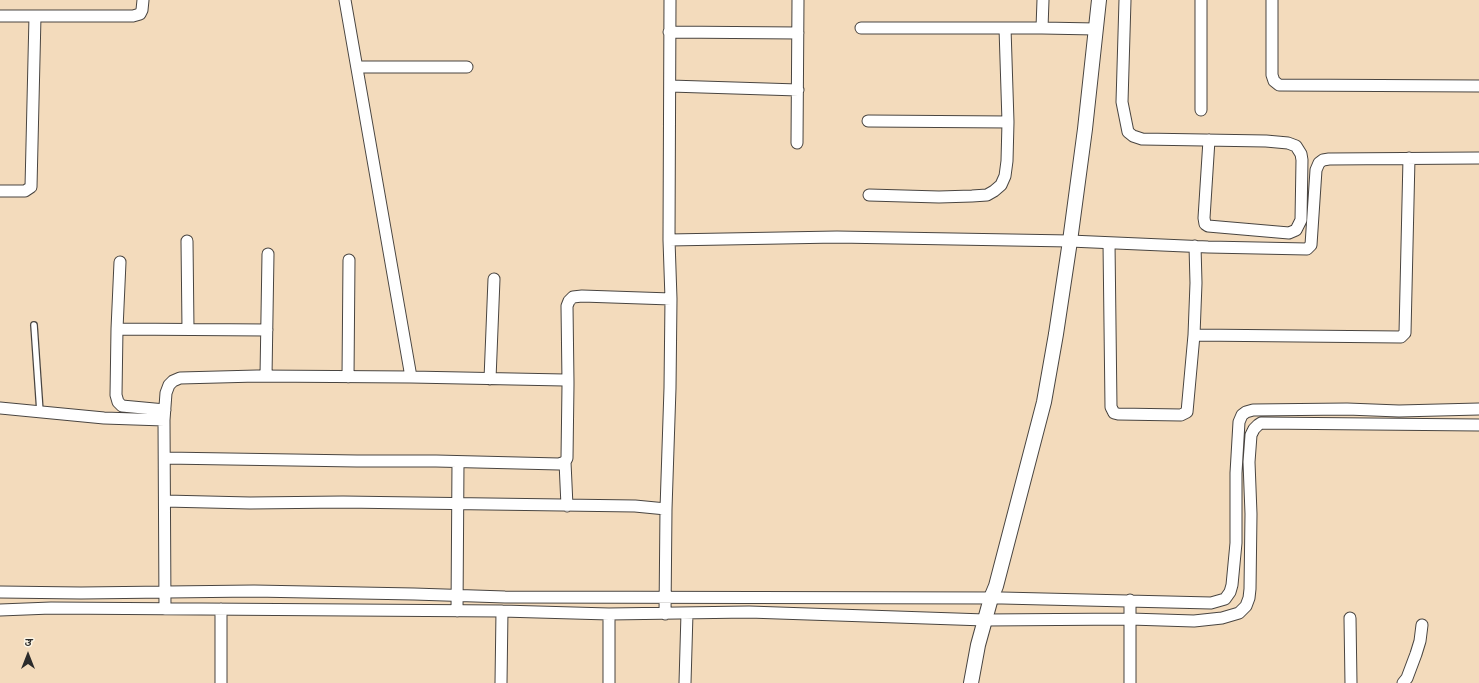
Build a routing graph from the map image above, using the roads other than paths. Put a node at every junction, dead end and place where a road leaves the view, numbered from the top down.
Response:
1 (143, 0) edge
2 (346, 0) edge
3 (670, 0) edge
4 (798, 0) edge
5 (1043, 0) edge
6 (1099, 0) edge
7 (1126, 0) edge
8 (1201, 0) edge
9 (1272, 0) edge
10 (0, 16) edge
11 (36, 16) junction
12 (862, 28) dead end
13 (1005, 28) junction
14 (1042, 28) junction
15 (1096, 29) junction
16 (670, 32) junction
17 (798, 33) junction
18 (358, 67) junction
19 (468, 67) dead end
20 (670, 86) junction
21 (1479, 86) edge
22 (798, 90) junction
23 (1201, 110) dead end
24 (868, 122) dead end
25 (1008, 122) junction
26 (1209, 140) junction
27 (797, 143) dead end
28 (1409, 158) junction
29 (1479, 158) edge
30 (0, 191) edge
31 (869, 195) dead end
32 (669, 240) junction
33 (187, 241) dead end
34 (1070, 241) junction
35 (1109, 243) junction
36 (1195, 246) junction
37 (268, 254) dead end
38 (349, 260) dead end
39 (120, 262) dead end
40 (494, 279) dead end
41 (671, 299) junction
42 (34, 325) dead end
43 (116, 328) junction
44 (188, 329) junction
45 (267, 330) junction
46 (1194, 335) junction
47 (266, 376) junction
48 (348, 377) junction
49 (411, 377) junction
50 (490, 378) junction
51 (568, 382) junction
52 (0, 408) edge
53 (1478, 409) edge
54 (40, 412) junction
55 (164, 415) junction
56 (1242, 416) junction
57 (1478, 425) edge
58 (1254, 429) junction
59 (165, 458) junction
60 (458, 462) junction
61 (565, 462) junction
62 (165, 500) junction
63 (458, 504) junction
64 (567, 506) junction
65 (666, 509) junction
66 (0, 592) edge
67 (166, 592) junction
68 (457, 596) junction
69 (666, 597) junction
70 (991, 598) junction
71 (1225, 599) junction
72 (1130, 600) junction
73 (165, 609) junction
74 (221, 609) junction
75 (0, 610) edge
76 (457, 612) junction
77 (502, 612) junction
78 (687, 613) junction
79 (1239, 613) junction
80 (608, 614) junction
81 (665, 614) junction
82 (1350, 618) dead end
83 (1130, 619) junction
84 (985, 620) junction
85 (1422, 625) dead end
86 (221, 683) edge
87 (502, 683) edge
88 (609, 683) edge
89 (685, 683) edge
90 (971, 683) edge
91 (1130, 683) edge
92 (1351, 683) edge
93 (1402, 683) edge

1 - 11 street
2 - 18 street
3 - 16 street
4 - 17 street
5 - 14 street
6 - 15 street
7 - 26 street
8 - 23 street
9 - 21 street
10 - 11 street
11 - 30 street
12 - 13 street
13 - 14 street
13 - 25 street
14 - 15 street
15 - 34 street
16 - 17 street
16 - 20 street
17 - 22 street
18 - 19 street
18 - 49 street
20 - 22 street
20 - 32 street
22 - 27 street
24 - 25 street
25 - 31 street
26 - 26 street
28 - 29 street
28 - 36 street
28 - 46 street
32 - 34 street
32 - 41 street
33 - 44 street
34 - 35 street
34 - 70 street
35 - 36 street
35 - 46 street
36 - 46 street
37 - 45 street
38 - 48 street
39 - 43 street
40 - 50 street
41 - 51 street
41 - 65 street
42 - 54 lane
43 - 44 street
43 - 55 street
44 - 45 street
45 - 47 street
47 - 48 street
47 - 55 street
48 - 49 street
49 - 50 street
50 - 51 street
51 - 61 street
52 - 54 street
53 - 56 street
53 - 57 street
54 - 55 street
55 - 59 street
56 - 58 street
56 - 71 street
57 - 58 street
58 - 79 street
59 - 60 street
59 - 62 street
60 - 61 street
60 - 63 street
61 - 64 street
62 - 63 street
62 - 67 street
63 - 64 street
63 - 68 street
64 - 65 street
65 - 69 street
66 - 67 street
67 - 68 street
67 - 73 street
68 - 69 street
68 - 76 street
69 - 70 street
69 - 81 street
70 - 72 street
70 - 84 street
71 - 72 street
71 - 79 street
72 - 83 street
73 - 74 street
73 - 75 street
74 - 76 street
74 - 86 street
76 - 77 street
77 - 80 street
77 - 87 street
78 - 81 street
78 - 84 street
78 - 89 street
79 - 83 street
80 - 81 street
80 - 88 street
82 - 92 street
83 - 84 street
83 - 91 street
84 - 90 street
85 - 93 street

